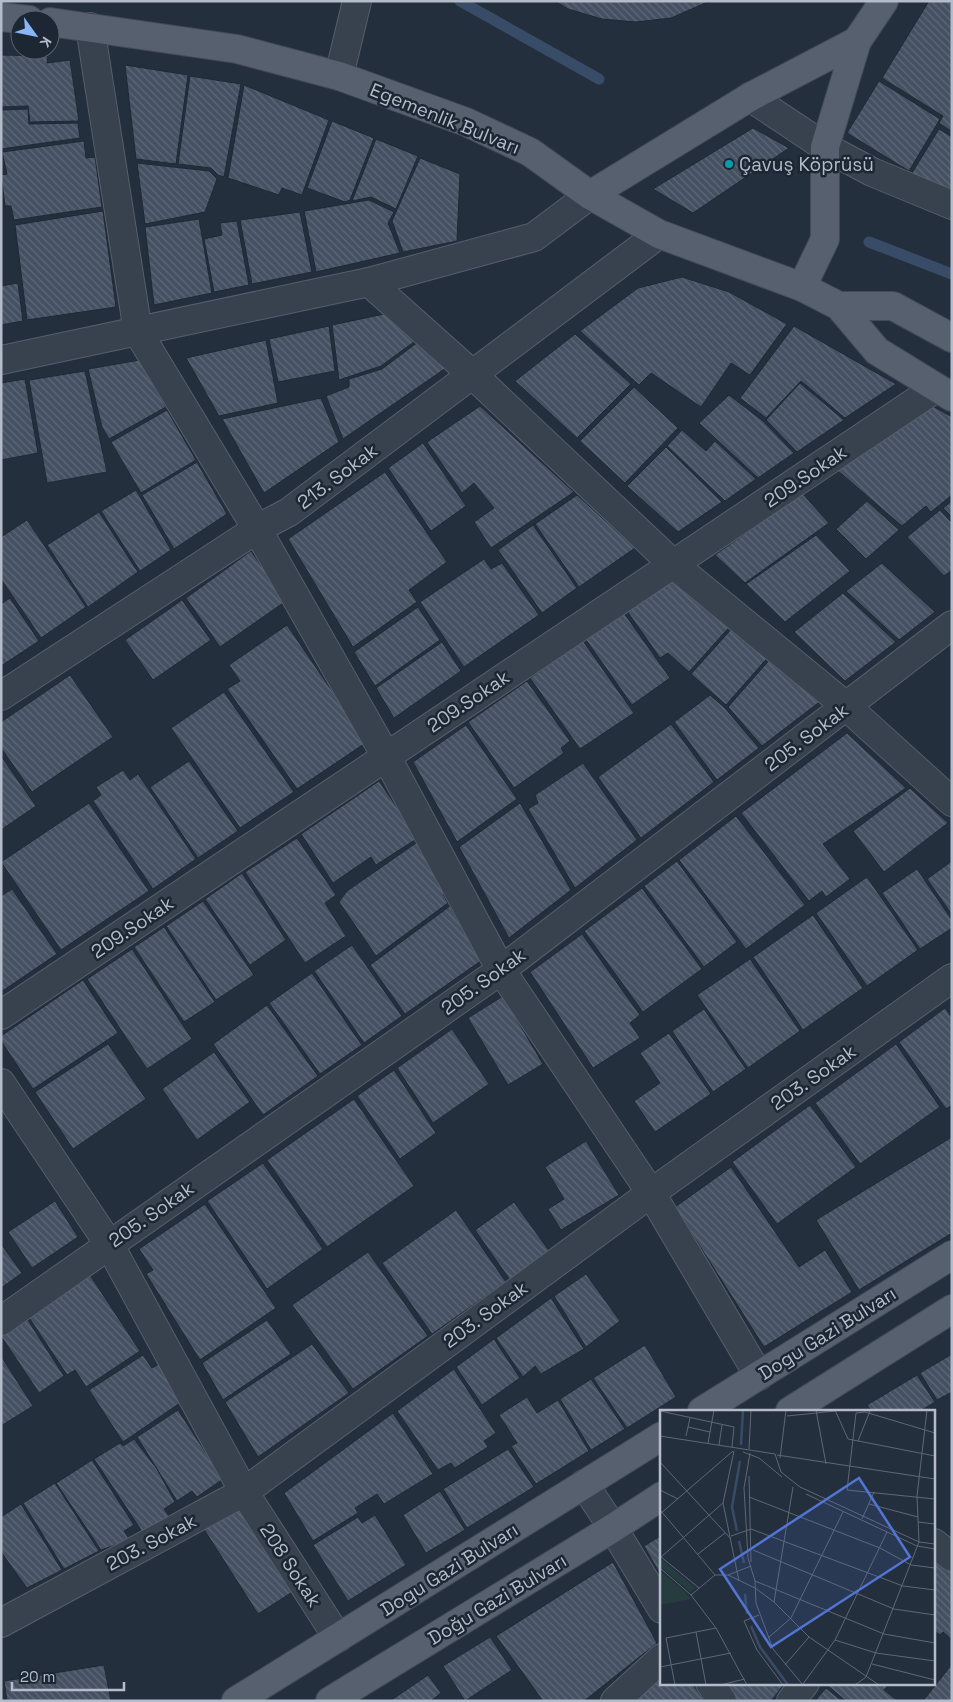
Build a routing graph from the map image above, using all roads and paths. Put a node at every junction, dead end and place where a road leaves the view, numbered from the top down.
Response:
1 (357, 1) edge
2 (884, 1) edge
3 (60, 23) edge
4 (90, 27) junction
5 (857, 41) junction
6 (339, 76) junction
7 (750, 97) junction
8 (825, 147) junction
9 (590, 195) junction
10 (952, 205) edge
11 (659, 234) junction
12 (369, 282) junction
13 (802, 287) junction
14 (839, 306) junction
15 (138, 332) junction
16 (952, 338) edge
17 (1, 360) edge
18 (472, 374) junction
19 (944, 392) edge
20 (257, 529) junction
21 (674, 565) junction
22 (952, 625) edge
23 (1, 696) edge
24 (846, 706) junction
25 (386, 756) junction
26 (952, 802) edge
27 (500, 970) junction
28 (952, 978) edge
29 (1, 1015) edge
30 (1, 1083) edge
31 (651, 1192) junction
32 (109, 1244) junction
33 (952, 1255) edge
34 (952, 1309) edge
35 (1, 1320) edge
36 (759, 1376) junction
37 (704, 1410) edge
38 (792, 1410) edge
39 (660, 1437) edge
40 (584, 1484) junction
41 (244, 1492) junction
42 (660, 1497) edge
43 (613, 1528) junction
44 (936, 1545) edge
45 (952, 1557) edge
46 (660, 1606) edge
47 (1, 1623) edge
48 (338, 1638) junction
49 (660, 1660) edge
50 (711, 1684) edge
51 (804, 1684) edge
52 (236, 1701) edge
53 (330, 1701) edge
54 (615, 1701) edge
55 (722, 1701) edge
56 (791, 1701) edge

1 - 6 street
2 - 5 main road
3 - 4 main road, Egemenlik Bulvarı
4 - 6 main road, Egemenlik Bulvarı
4 - 15 street
5 - 7 main road
5 - 8 main road
6 - 9 main road, Egemenlik Bulvarı
7 - 8 street
7 - 9 main road
8 - 10 street
8 - 13 main road
9 - 11 main road, Egemenlik Bulvarı
9 - 12 street
11 - 13 main road, Egemenlik Bulvarı
11 - 18 street, 213. Sokak
12 - 15 street
12 - 18 street
13 - 14 main road, Egemenlik Bulvarı
14 - 16 main road, Egemenlik Bulvarı
14 - 19 main road, Egemenlik Bulvarı
15 - 17 street
15 - 20 street
18 - 20 street, 213. Sokak
18 - 21 street
19 - 21 street, 209.Sokak
20 - 23 street, 213. Sokak
20 - 25 street
21 - 24 street
21 - 25 street, 209.Sokak
22 - 24 street, 205. Sokak
24 - 26 street
24 - 27 street, 205. Sokak
25 - 27 street
25 - 29 street, 209.Sokak
27 - 31 street
27 - 32 street, 205. Sokak
28 - 31 street, 203. Sokak
30 - 32 street, 208 Sokak
31 - 36 street
31 - 41 street, 203. Sokak
32 - 35 street, 205. Sokak
32 - 41 street, 208 Sokak
33 - 36 main road, Dogu Gazi Bulvarı
34 - 38 main road
36 - 37 main road, Dogu Gazi Bulvarı
39 - 40 main road, Dogu Gazi Bulvarı
40 - 43 street
40 - 48 main road, Dogu Gazi Bulvarı
41 - 47 street, 203. Sokak
41 - 48 street, 208 Sokak
42 - 43 main road, Doğu Gazi Bulvarı
43 - 46 street
43 - 53 main road, Doğu Gazi Bulvarı
44 - 45 street
48 - 52 main road, Dogu Gazi Bulvarı
49 - 54 street
50 - 55 street
51 - 56 street

